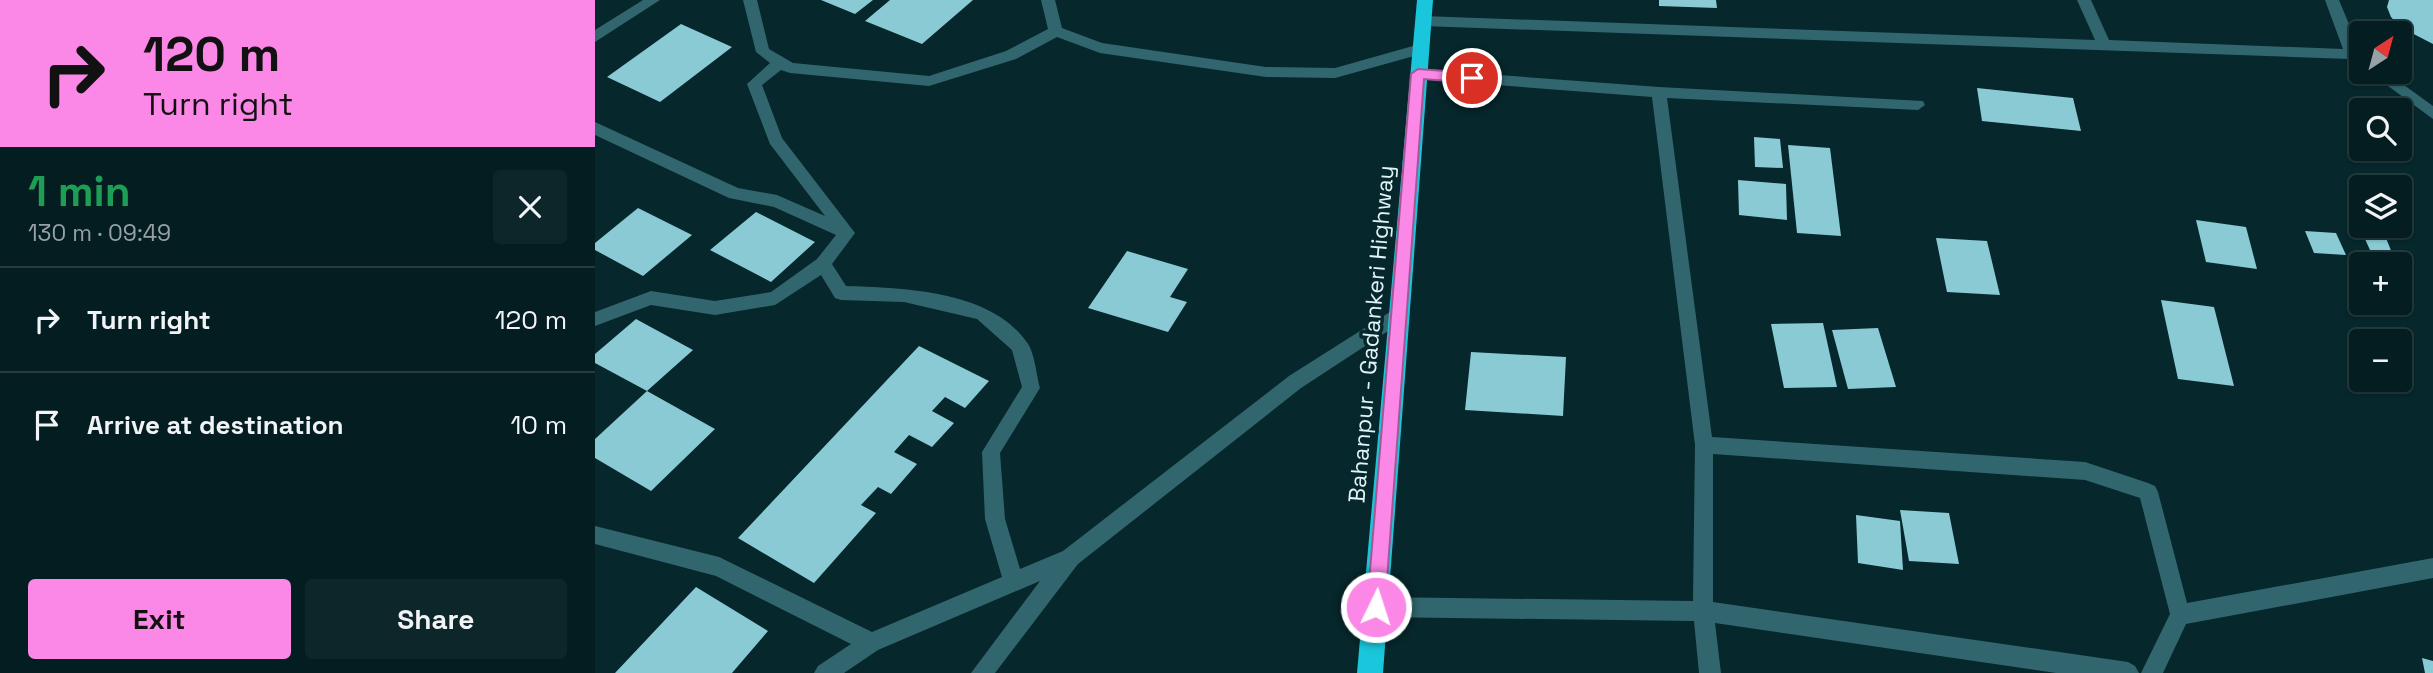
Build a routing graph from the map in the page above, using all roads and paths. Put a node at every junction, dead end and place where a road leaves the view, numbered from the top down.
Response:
1 (653, 0) edge
2 (750, 0) edge
3 (1048, 0) edge
4 (2084, 0) edge
5 (2332, 0) edge
6 (1424, 10) edge
7 (1056, 31) junction
8 (595, 37) edge
9 (2349, 40) edge
10 (2104, 45) junction
11 (1420, 48) junction
12 (2349, 57) edge
13 (781, 62) junction
14 (1418, 74) junction
15 (2392, 84) edge
16 (1659, 92) junction
17 (1918, 105) dead end
18 (2433, 114) edge
19 (595, 128) edge
20 (847, 233) junction
21 (823, 264) junction
22 (1399, 315) junction
23 (595, 319) edge
24 (1704, 445) junction
25 (595, 535) edge
26 (1071, 557) junction
27 (2433, 568) edge
28 (1014, 582) junction
29 (1376, 607) junction
30 (1703, 611) junction
31 (2180, 615) junction
32 (870, 642) junction
33 (825, 673) edge
34 (982, 673) edge
35 (1370, 673) edge
36 (1710, 673) edge
37 (2128, 673) edge
38 (2153, 673) edge

1 - 8 street
2 - 13 street
3 - 7 street
4 - 10 street
5 - 9 street
6 - 10 street
6 - 11 highway, Bahanpur - Gadankeri Highway
7 - 11 street
7 - 13 street
10 - 12 street
11 - 14 highway, Bahanpur - Gadankeri Highway
13 - 20 street
14 - 16 street
14 - 22 highway, Bahanpur - Gadankeri Highway
15 - 18 street
16 - 17 street
16 - 24 street
19 - 20 street
20 - 21 street
21 - 23 street
21 - 28 street
22 - 26 street
22 - 29 highway, Bahanpur - Gadankeri Highway
24 - 30 street
24 - 31 street
25 - 32 street
26 - 28 street
26 - 34 street
27 - 31 street
28 - 32 street
29 - 30 street
29 - 35 highway, Bahanpur - Gadankeri Highway
30 - 36 street
30 - 37 street
31 - 38 street
32 - 33 street

